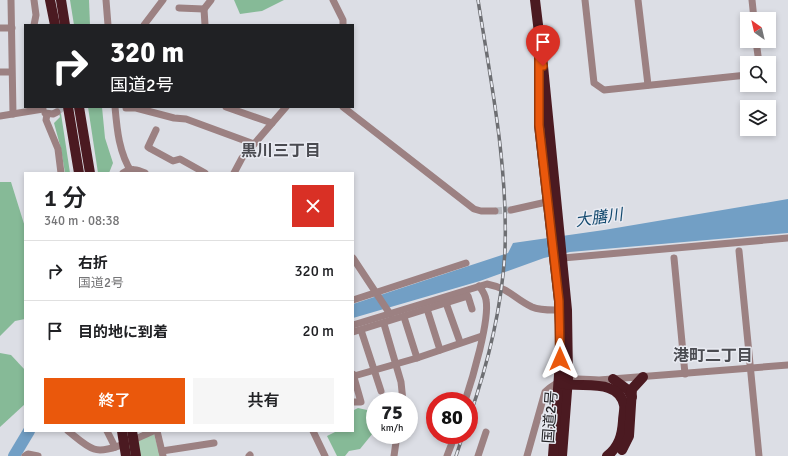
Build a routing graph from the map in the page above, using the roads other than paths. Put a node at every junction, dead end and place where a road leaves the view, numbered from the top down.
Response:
1 (11, 0) edge
2 (34, 0) edge
3 (50, 0) edge
4 (60, 0) edge
5 (106, 0) edge
6 (164, 0) edge
7 (210, 0) edge
8 (333, 0) edge
9 (534, 0) edge
10 (585, 0) edge
11 (638, 0) edge
12 (752, 0) edge
13 (179, 8) dead end
14 (204, 9) junction
15 (753, 12) edge
16 (34, 24) edge
17 (55, 24) edge
18 (65, 24) edge
19 (108, 24) edge
20 (145, 24) edge
21 (206, 24) edge
22 (343, 24) edge
23 (0, 28) edge
24 (12, 28) junction
25 (0, 72) edge
26 (11, 72) junction
27 (740, 76) edge
28 (648, 85) junction
29 (68, 108) edge
30 (79, 108) edge
31 (115, 108) edge
32 (139, 108) edge
33 (229, 108) edge
34 (285, 108) edge
35 (344, 108) edge
36 (44, 110) edge
37 (57, 112) dead end
38 (13, 114) junction
39 (0, 116) edge
40 (272, 123) junction
41 (156, 130) dead end
42 (254, 144) junction
43 (61, 172) edge
44 (79, 172) edge
45 (90, 172) edge
46 (128, 172) edge
47 (143, 172) edge
48 (203, 172) edge
49 (235, 172) edge
50 (552, 201) junction
51 (510, 210) tunnel mouth
52 (495, 211) tunnel mouth
53 (788, 238) edge
54 (739, 251) dead end
55 (559, 256) junction
56 (674, 258) dead end
57 (354, 259) edge
58 (466, 263) dead end
59 (479, 286) junction
60 (377, 293) junction
61 (354, 300) edge
62 (446, 303) junction
63 (472, 309) dead end
64 (427, 310) junction
65 (563, 310) junction
66 (389, 312) junction
67 (404, 317) junction
68 (369, 320) junction
69 (384, 324) junction
70 (354, 325) edge
71 (364, 329) junction
72 (354, 332) edge
73 (482, 336) junction
74 (460, 342) junction
75 (440, 350) junction
76 (418, 358) junction
77 (397, 364) junction
78 (788, 365) edge
79 (750, 368) junction
80 (373, 370) junction
81 (685, 374) junction
82 (354, 375) edge
83 (644, 377) junction
84 (354, 378) edge
85 (613, 379) junction
86 (565, 382) junction
87 (381, 391) dead end
88 (402, 392) edge
89 (467, 392) edge
90 (632, 397) junction
91 (354, 402) edge
92 (69, 432) edge
93 (108, 432) edge
94 (122, 432) edge
95 (132, 432) edge
96 (150, 432) edge
97 (157, 432) edge
98 (313, 432) edge
99 (486, 432) dead end
100 (214, 443) dead end
101 (396, 444) edge
102 (451, 444) edge
103 (115, 446) junction
104 (162, 453) edge
105 (25, 456) edge
106 (38, 456) edge
107 (126, 456) edge
108 (136, 456) edge
109 (325, 456) edge
110 (394, 456) edge
111 (447, 456) edge
112 (478, 456) edge
113 (526, 456) edge
114 (553, 456) edge
115 (562, 456) edge
116 (607, 456) edge
117 (617, 456) edge
118 (759, 456) edge

1 - 24 street
2 - 16 street
3 - 17 highway
4 - 18 highway
5 - 19 street
6 - 20 street
7 - 14 street
8 - 22 street
9 - 50 highway, 国道2号
10 - 28 street
11 - 28 street
12 - 15 street
13 - 14 street
14 - 21 street
23 - 24 street
24 - 26 street
25 - 26 street
26 - 38 street
27 - 28 street
29 - 44 highway
30 - 45 highway
31 - 46 street
32 - 42 street
33 - 40 street
34 - 40 street
35 - 52 street
36 - 37 street
36 - 38 street
36 - 43 street
38 - 39 street
40 - 42 street
41 - 48 street
42 - 49 street
46 - 47 street
50 - 51 street
50 - 55 highway, 国道2号
53 - 55 street
54 - 79 street
55 - 65 highway, 国道2号
56 - 81 street
57 - 60 street
58 - 60 street
59 - 65 street
59 - 66 street
59 - 73 street
60 - 61 street
60 - 66 street
62 - 63 street
62 - 64 street
62 - 74 street
64 - 67 street
64 - 75 street
65 - 86 highway, 国道2号
66 - 68 street
67 - 69 street
67 - 76 street
68 - 70 street
68 - 71 street
69 - 71 street
69 - 77 street
71 - 72 street
71 - 80 street
73 - 74 street
73 - 89 street
74 - 75 street
75 - 76 street
76 - 77 street
77 - 80 street
77 - 88 street
78 - 79 street
79 - 81 street
79 - 118 street
80 - 82 street
80 - 87 street
81 - 83 street
83 - 85 street
83 - 90 highway
84 - 91 street
85 - 86 street
85 - 90 highway
86 - 113 street
86 - 114 highway, 国道2号
86 - 115 highway, 国道2号
86 - 116 highway
90 - 117 highway
92 - 103 street
93 - 103 street
94 - 107 highway
95 - 108 highway
96 - 103 street
97 - 104 street
98 - 109 street
99 - 112 street
100 - 104 street
101 - 110 street
102 - 111 street
105 - 106 street

